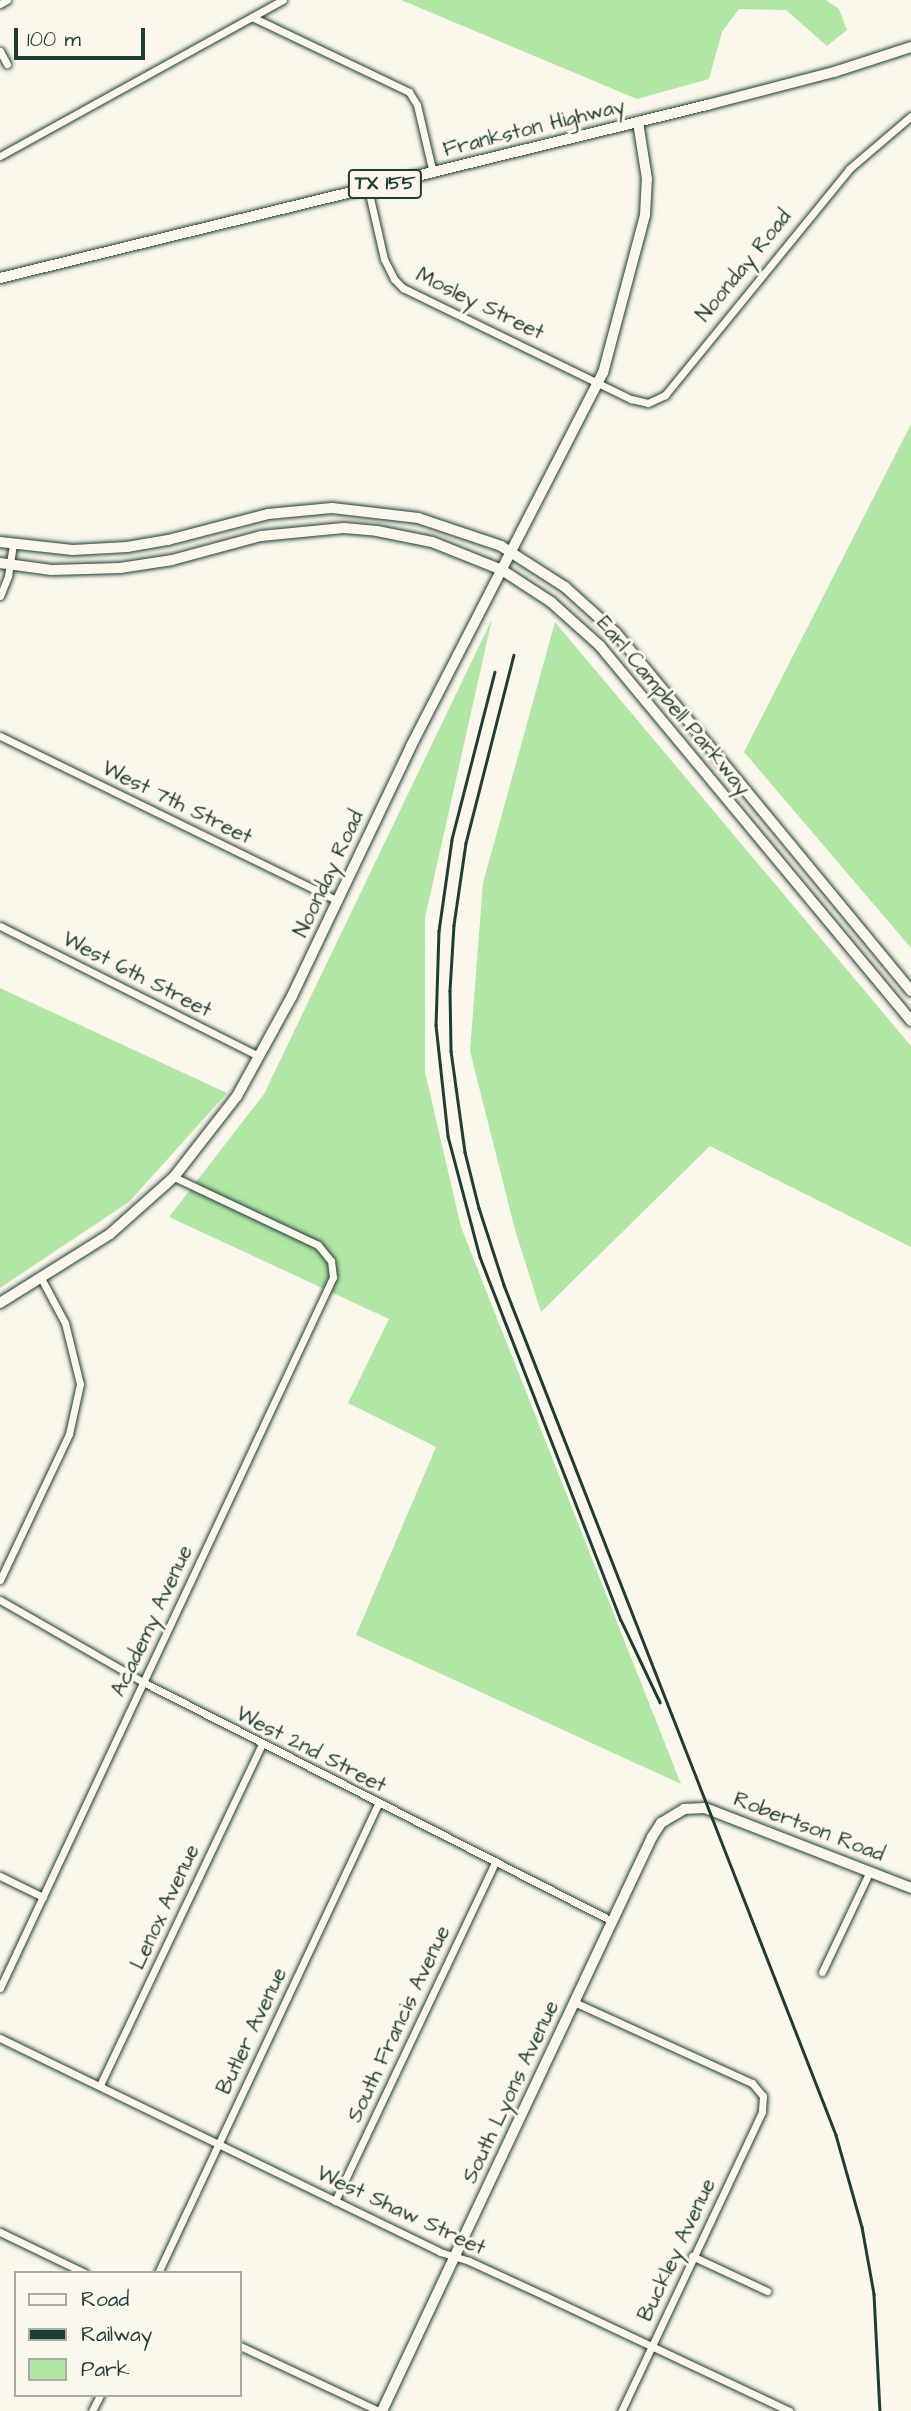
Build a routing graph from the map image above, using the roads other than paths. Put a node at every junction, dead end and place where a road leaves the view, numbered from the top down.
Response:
1 (7, 0) edge
2 (283, 0) edge
3 (0, 4) edge
4 (252, 17) junction
5 (911, 47) edge
6 (0, 51) edge
7 (7, 64) dead end
8 (911, 116) edge
9 (638, 122) junction
10 (0, 156) edge
11 (433, 173) junction
12 (368, 188) junction
13 (0, 278) edge
14 (598, 384) junction
15 (243, 519) junction
16 (248, 539) junction
17 (0, 542) edge
18 (13, 544) junction
19 (511, 552) junction
20 (5, 564) edge
21 (502, 570) junction
22 (0, 596) edge
23 (0, 736) edge
24 (338, 901) junction
25 (0, 926) edge
26 (911, 990) edge
27 (911, 1021) edge
28 (258, 1056) junction
29 (174, 1177) junction
30 (41, 1278) junction
31 (0, 1303) edge
32 (0, 1580) edge
33 (0, 1600) edge
34 (143, 1682) junction
35 (262, 1744) junction
36 (378, 1804) junction
37 (692, 1808) joint
38 (496, 1861) junction
39 (870, 1871) junction
40 (0, 1876) edge
41 (911, 1888) edge
42 (43, 1897) junction
43 (612, 1921) junction
44 (822, 1972) dead end
45 (0, 1988) edge
46 (574, 2002) junction
47 (0, 2038) edge
48 (100, 2085) junction
49 (219, 2144) junction
50 (335, 2201) junction
51 (0, 2232) edge
52 (692, 2256) junction
53 (454, 2257) junction
54 (81, 2271) edge
55 (159, 2271) edge
56 (767, 2291) dead end
57 (242, 2347) edge
58 (650, 2347) junction
59 (381, 2411) edge
60 (621, 2411) edge
61 (789, 2411) edge

1 - 3 street
2 - 4 street
4 - 10 street
4 - 11 street
5 - 9 main road, Frankston Highway / TX 155
6 - 7 street
8 - 14 street, Noonday Road
9 - 11 main road, Frankston Highway / TX 155
9 - 14 street, Noonday Road
11 - 12 main road, Frankston Highway / TX 155
12 - 13 main road, Frankston Highway / TX 155
12 - 14 street, Mosley Street
14 - 19 street, Noonday Road
15 - 16 street
15 - 18 street, Earl Campbell Parkway
15 - 19 street, Earl Campbell Parkway
16 - 20 street, Earl Campbell Parkway
16 - 21 street, Earl Campbell Parkway
17 - 18 street, Earl Campbell Parkway
18 - 20 street
19 - 21 street, Noonday Road
19 - 26 street, Earl Campbell Parkway
20 - 22 street
21 - 24 street, Noonday Road
21 - 27 street, Earl Campbell Parkway
23 - 24 street, West 7th Street
24 - 28 street, Noonday Road
25 - 28 street, West 6th Street
28 - 29 street, Noonday Road
29 - 30 street, Noonday Road
29 - 34 street, Academy Avenue
30 - 31 street, Noonday Road
30 - 32 street
33 - 34 street, West 2nd Street
34 - 35 street, West 2nd Street
34 - 42 street, Academy Avenue
35 - 36 street, West 2nd Street
35 - 48 street, Lenox Avenue
36 - 38 street, West 2nd Street
36 - 49 street, Butler Avenue
37 - 39 street, Robertson Road
37 - 43 street, South Lyons Avenue
38 - 43 street, West 2nd Street
38 - 50 street, South Francis Avenue
39 - 41 street, Robertson Road
39 - 44 street
40 - 42 street
42 - 45 street, Academy Avenue
43 - 46 street, South Lyons Avenue
46 - 52 street, Buckley Avenue
46 - 53 street, South Lyons Avenue
47 - 48 street, West Shaw Street
48 - 49 street, West Shaw Street
49 - 50 street, West Shaw Street
49 - 55 street, Butler Avenue
50 - 53 street, West Shaw Street
51 - 54 street
52 - 56 street
52 - 58 street, Buckley Avenue
53 - 58 street, West Shaw Street
53 - 59 street, South Lyons Avenue
57 - 59 street
58 - 60 street, Buckley Avenue
58 - 61 street, West Shaw Street

